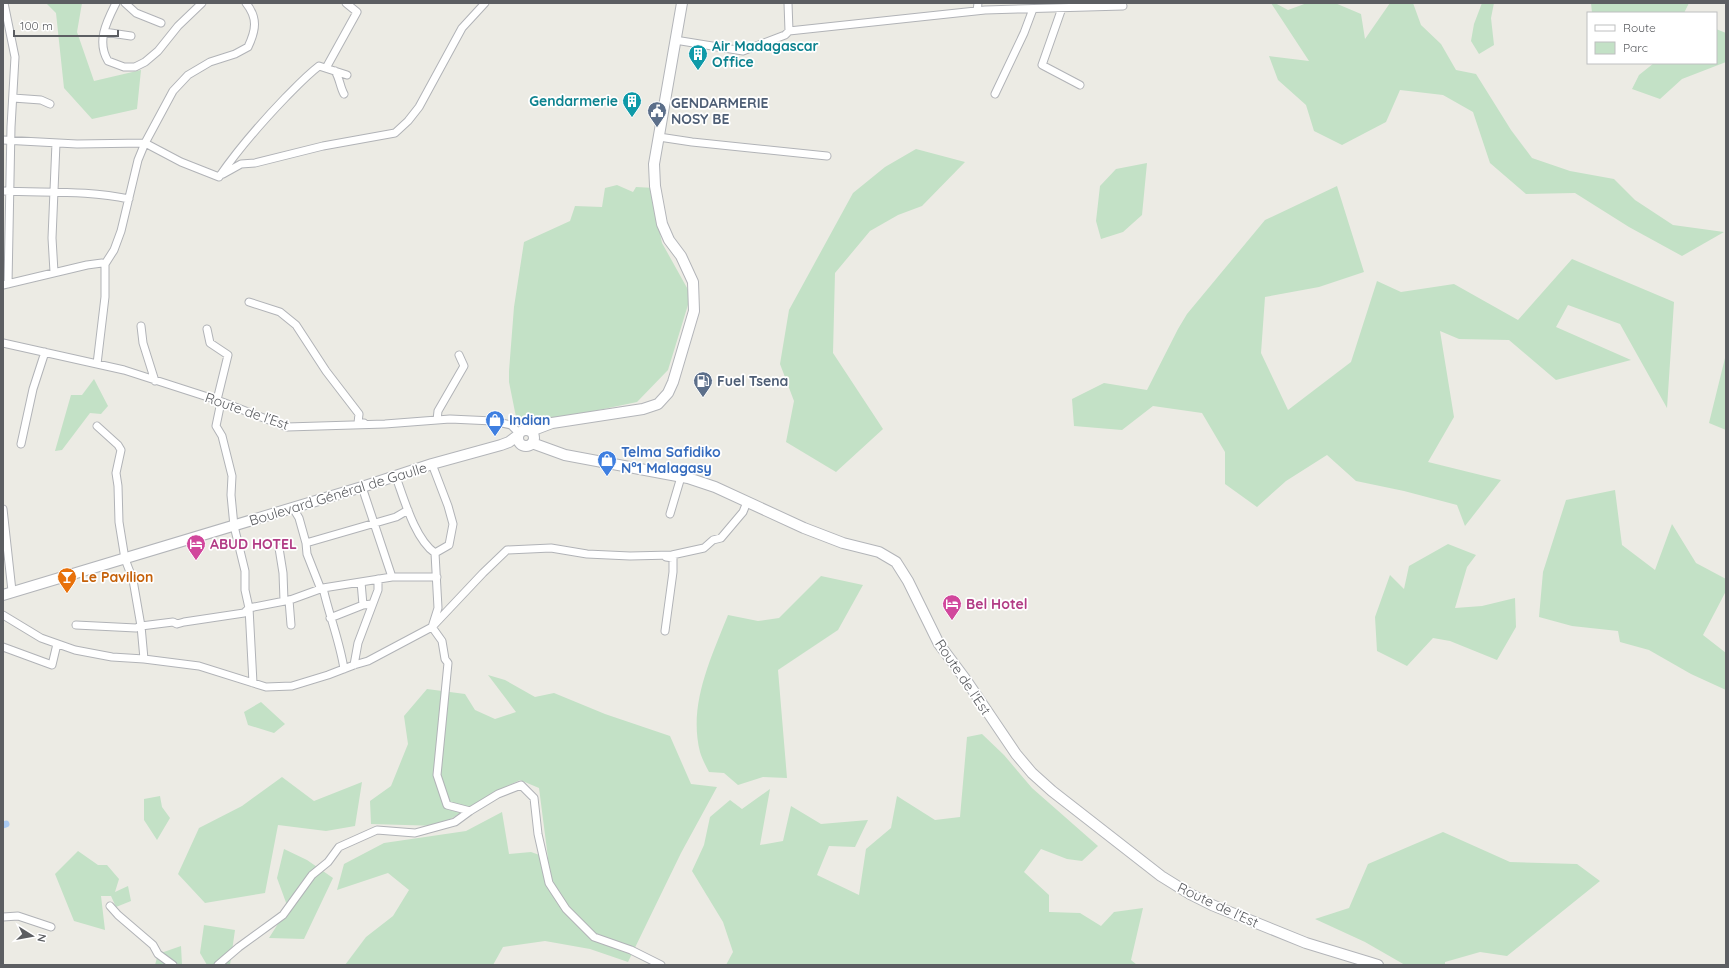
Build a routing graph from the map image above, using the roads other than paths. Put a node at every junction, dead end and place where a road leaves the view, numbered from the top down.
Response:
1 (4, 3) edge
2 (116, 3) edge
3 (125, 3) edge
4 (202, 3) edge
5 (246, 3) edge
6 (346, 3) edge
7 (485, 3) edge
8 (682, 3) edge
9 (788, 3) edge
10 (978, 3) edge
11 (1123, 6) dead end
12 (1062, 8) junction
13 (1033, 9) junction
14 (977, 11) junction
15 (161, 23) dead end
16 (7, 28) edge
17 (789, 31) junction
18 (104, 32) junction
19 (131, 36) dead end
20 (675, 40) junction
21 (326, 68) junction
22 (334, 71) junction
23 (348, 75) dead end
24 (1080, 85) dead end
25 (344, 94) dead end
26 (995, 94) dead end
27 (13, 98) junction
28 (50, 104) dead end
29 (658, 137) junction
30 (3, 140) edge
31 (11, 141) junction
32 (145, 143) junction
33 (56, 144) junction
34 (827, 156) dead end
35 (219, 177) junction
36 (7, 192) edge
37 (54, 192) junction
38 (129, 200) junction
39 (105, 264) junction
40 (54, 272) junction
41 (6, 284) edge
42 (249, 302) dead end
43 (141, 326) dead end
44 (207, 329) dead end
45 (3, 343) edge
46 (45, 352) junction
47 (459, 354) dead end
48 (97, 364) junction
49 (155, 381) junction
50 (219, 401) junction
51 (437, 420) junction
52 (370, 424) junction
53 (97, 426) dead end
54 (518, 434) junction
55 (530, 439) junction
56 (509, 442) junction
57 (21, 444) dead end
58 (432, 464) junction
59 (396, 477) junction
60 (681, 477) junction
61 (362, 487) junction
62 (747, 502) junction
63 (293, 508) junction
64 (3, 509) edge
65 (408, 510) junction
66 (670, 514) dead end
67 (375, 523) junction
68 (234, 526) junction
69 (306, 543) junction
70 (278, 548) dead end
71 (435, 553) junction
72 (660, 557) junction
73 (125, 559) junction
74 (437, 576) junction
75 (392, 577) junction
76 (378, 579) junction
77 (361, 582) junction
78 (323, 588) junction
79 (6, 594) edge
80 (286, 601) junction
81 (372, 604) junction
82 (363, 605) junction
83 (249, 608) junction
84 (3, 615) edge
85 (330, 618) junction
86 (76, 625) dead end
87 (291, 625) dead end
88 (141, 626) junction
89 (432, 627) junction
90 (665, 631) dead end
91 (57, 644) junction
92 (3, 647) edge
93 (144, 659) junction
94 (354, 665) junction
95 (344, 669) junction
96 (253, 683) junction
97 (470, 811) junction
98 (110, 906) dead end
99 (3, 917) edge
100 (51, 927) dead end
101 (173, 965) edge
102 (218, 965) edge
103 (661, 965) edge
104 (1378, 965) edge

1 - 16 street
2 - 18 street
3 - 15 street
4 - 18 street
5 - 32 street
6 - 21 street
7 - 35 street
8 - 20 main road
9 - 17 street
10 - 14 street
11 - 12 street
12 - 13 street
12 - 24 street
13 - 14 street
13 - 26 street
14 - 17 street
16 - 27 street
17 - 20 street
18 - 19 street
20 - 29 main road
21 - 22 street
21 - 35 street
22 - 23 street
22 - 25 street
27 - 28 street
27 - 31 street
29 - 34 street
29 - 55 main road
30 - 31 street
31 - 33 street
31 - 36 street
32 - 33 street
32 - 35 street
32 - 38 street
33 - 37 street
36 - 37 street
36 - 41 street
37 - 38 street
37 - 40 street
38 - 39 street
39 - 40 street
39 - 48 street
40 - 41 street
42 - 52 street
43 - 49 street
44 - 50 street
45 - 46 street, Route de l'Est
46 - 48 street, Route de l'Est
46 - 57 street
47 - 51 street
48 - 49 street, Route de l'Est
49 - 50 street, Route de l'Est
50 - 52 street, Route de l'Est
50 - 68 street
51 - 52 street, Route de l'Est
51 - 54 street, Route de l'Est
53 - 73 street
54 - 55 main road
54 - 55 main road
54 - 56 main road, Boulevard Général de Gaulle
55 - 56 main road
55 - 60 main road, Route de l'Est
56 - 58 main road, Boulevard Général de Gaulle
58 - 59 main road, Boulevard Général de Gaulle
58 - 71 street
59 - 61 main road, Boulevard Général de Gaulle
59 - 65 street
60 - 62 main road, Route de l'Est
60 - 66 street
61 - 63 main road, Boulevard Général de Gaulle
61 - 67 street
62 - 72 street
62 - 104 main road, Route de l'Est
63 - 68 main road, Boulevard Général de Gaulle
63 - 69 street
64 - 79 street
65 - 67 street
65 - 71 street
67 - 69 street
67 - 75 street
68 - 73 main road, Boulevard Général de Gaulle
68 - 83 street
69 - 78 street
70 - 80 street
71 - 74 street
72 - 89 street
72 - 90 street
73 - 79 main road, Boulevard Général de Gaulle
73 - 88 street
74 - 75 street
74 - 89 street
75 - 76 street
76 - 77 street
76 - 81 street
77 - 78 street
77 - 82 street
78 - 80 street
78 - 85 street
80 - 83 street
80 - 87 street
81 - 82 street
81 - 94 street
82 - 85 street
83 - 88 street
83 - 96 street
84 - 91 street
85 - 95 street
86 - 88 street
88 - 93 street
89 - 94 street
89 - 97 street
91 - 92 street
91 - 93 street
93 - 96 street
94 - 95 street
95 - 96 street
97 - 102 street
97 - 103 street
98 - 101 street
99 - 100 street

